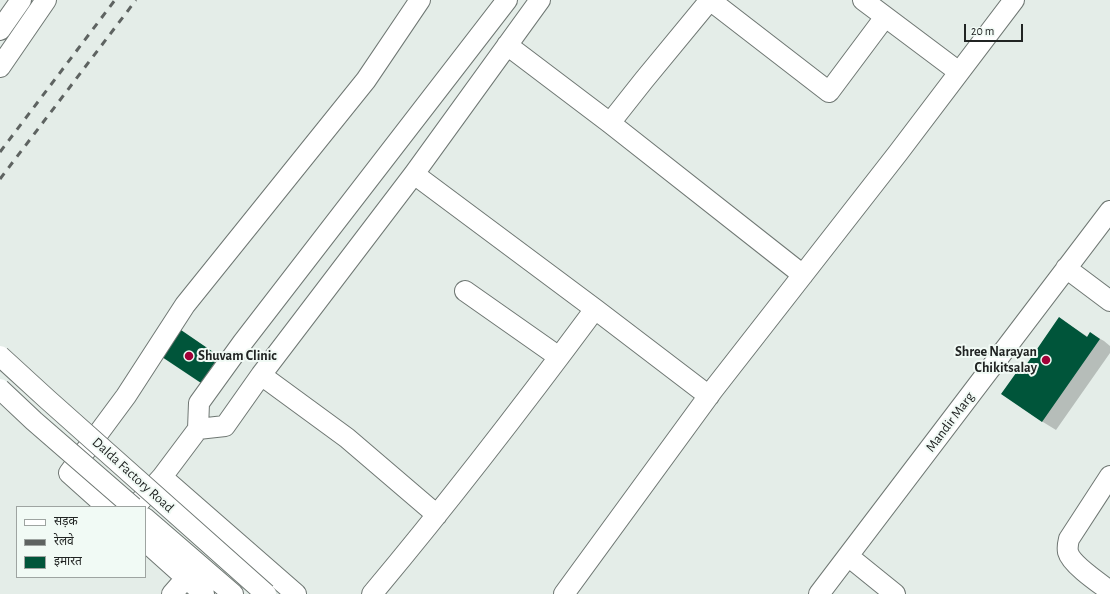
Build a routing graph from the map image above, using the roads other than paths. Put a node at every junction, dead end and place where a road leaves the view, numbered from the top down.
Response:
1 (20, 0) edge
2 (46, 0) edge
3 (420, 0) edge
4 (507, 0) edge
5 (540, 0) edge
6 (863, 0) edge
7 (1014, 0) edge
8 (885, 17) junction
9 (0, 30) edge
10 (507, 45) junction
11 (0, 67) edge
12 (959, 72) junction
13 (610, 123) junction
14 (414, 174) junction
15 (1110, 211) edge
16 (1066, 268) junction
17 (803, 275) junction
18 (465, 291) dead end
19 (1110, 301) edge
20 (595, 309) junction
21 (0, 356) edge
22 (559, 357) junction
23 (261, 375) junction
24 (0, 389) edge
25 (709, 396) junction
26 (198, 428) junction
27 (1110, 476) edge
28 (162, 477) junction
29 (106, 506) edge
30 (133, 506) edge
31 (135, 506) edge
32 (437, 515) junction
33 (146, 519) edge
34 (146, 542) edge
35 (848, 556) junction
36 (186, 578) junction
37 (1110, 591) edge
38 (172, 594) edge
39 (204, 594) edge
40 (233, 594) edge
41 (266, 594) edge
42 (296, 594) edge
43 (372, 594) edge
44 (564, 594) edge
45 (819, 594) edge
46 (895, 594) edge

1 - 9 street
2 - 11 street
3 - 29 street
4 - 26 street
5 - 10 street
6 - 8 street
7 - 12 street
8 - 12 street
8 - 13 street
10 - 13 street
10 - 14 street
12 - 17 street
13 - 17 street
14 - 20 street
14 - 23 street
15 - 16 street, Mandir Marg
16 - 19 street
16 - 35 street, Mandir Marg
17 - 25 street
18 - 22 street
20 - 22 street
20 - 25 street
21 - 41 street, Dalda Factory Road, bridge
22 - 32 street
23 - 26 street
23 - 32 street
24 - 30 street, Dalda Factory Road, bridge
25 - 44 street
26 - 28 street
27 - 37 street
28 - 31 street
28 - 42 street
32 - 43 street
33 - 40 street, Dalda Factory Road
34 - 36 street
35 - 45 street, Mandir Marg
35 - 46 street
36 - 38 street
36 - 39 street

